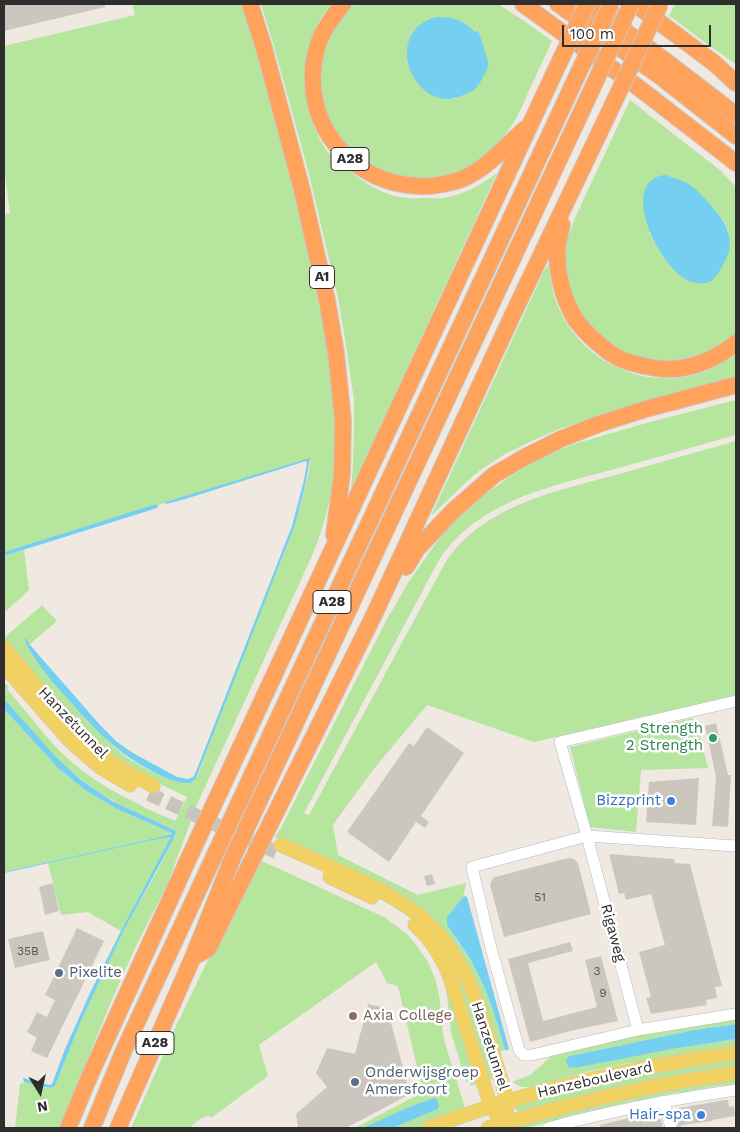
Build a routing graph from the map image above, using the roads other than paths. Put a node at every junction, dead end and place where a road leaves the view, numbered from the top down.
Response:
1 (250, 4) edge
2 (343, 4) edge
3 (523, 4) edge
4 (558, 4) edge
5 (587, 4) edge
6 (611, 4) edge
7 (631, 4) edge
8 (635, 4) edge
9 (660, 4) edge
10 (714, 63) junction
11 (736, 73) edge
12 (736, 83) edge
13 (736, 116) edge
14 (530, 124) junction
15 (736, 136) edge
16 (734, 163) edge
17 (578, 178) junction
18 (736, 343) edge
19 (736, 385) edge
20 (329, 557) junction
21 (374, 615) junction
22 (4, 646) edge
23 (4, 666) edge
24 (736, 701) edge
25 (587, 836) junction
26 (736, 846) edge
27 (193, 957) junction
28 (736, 1014) edge
29 (638, 1030) junction
30 (736, 1053) edge
31 (736, 1073) edge
32 (736, 1090) edge
33 (664, 1101) junction
34 (508, 1102) junction
35 (492, 1107) junction
36 (504, 1123) junction
37 (584, 1124) edge
38 (68, 1128) edge
39 (92, 1128) edge
40 (118, 1128) edge
41 (429, 1128) edge
42 (488, 1128) edge
43 (548, 1128) edge
44 (671, 1128) edge

1 - 20 highway, A1
2 - 14 highway, A28
3 - 16 highway
4 - 15 highway
5 - 13 highway
5 - 14 highway, A28, bridge
6 - 39 highway, A28, bridge
7 - 27 highway, A28, bridge
8 - 10 highway
9 - 17 highway, A28, bridge
10 - 11 highway
10 - 12 highway
14 - 20 highway, A28
17 - 18 highway
17 - 21 highway, A28
19 - 21 highway, A28
20 - 38 highway, A28
21 - 27 highway, A28
22 - 23 main road, Hanzetunnel
24 - 25 street, Rigaweg
25 - 26 street
25 - 29 street, Rigaweg
25 - 29 street
27 - 40 highway, A28
28 - 29 street
30 - 34 main road, Hanzeboulevard
31 - 36 main road, Hanzeboulevard
32 - 33 street
33 - 37 street
33 - 44 street
34 - 35 main road, Hanzeboulevard
34 - 35 main road, Hanzetunnel
34 - 36 main road, Hanzetunnel
35 - 36 main road, Hanzetunnel
35 - 41 main road, Hanzeboulevard
36 - 42 main road, Hanzeboulevard
37 - 43 street

